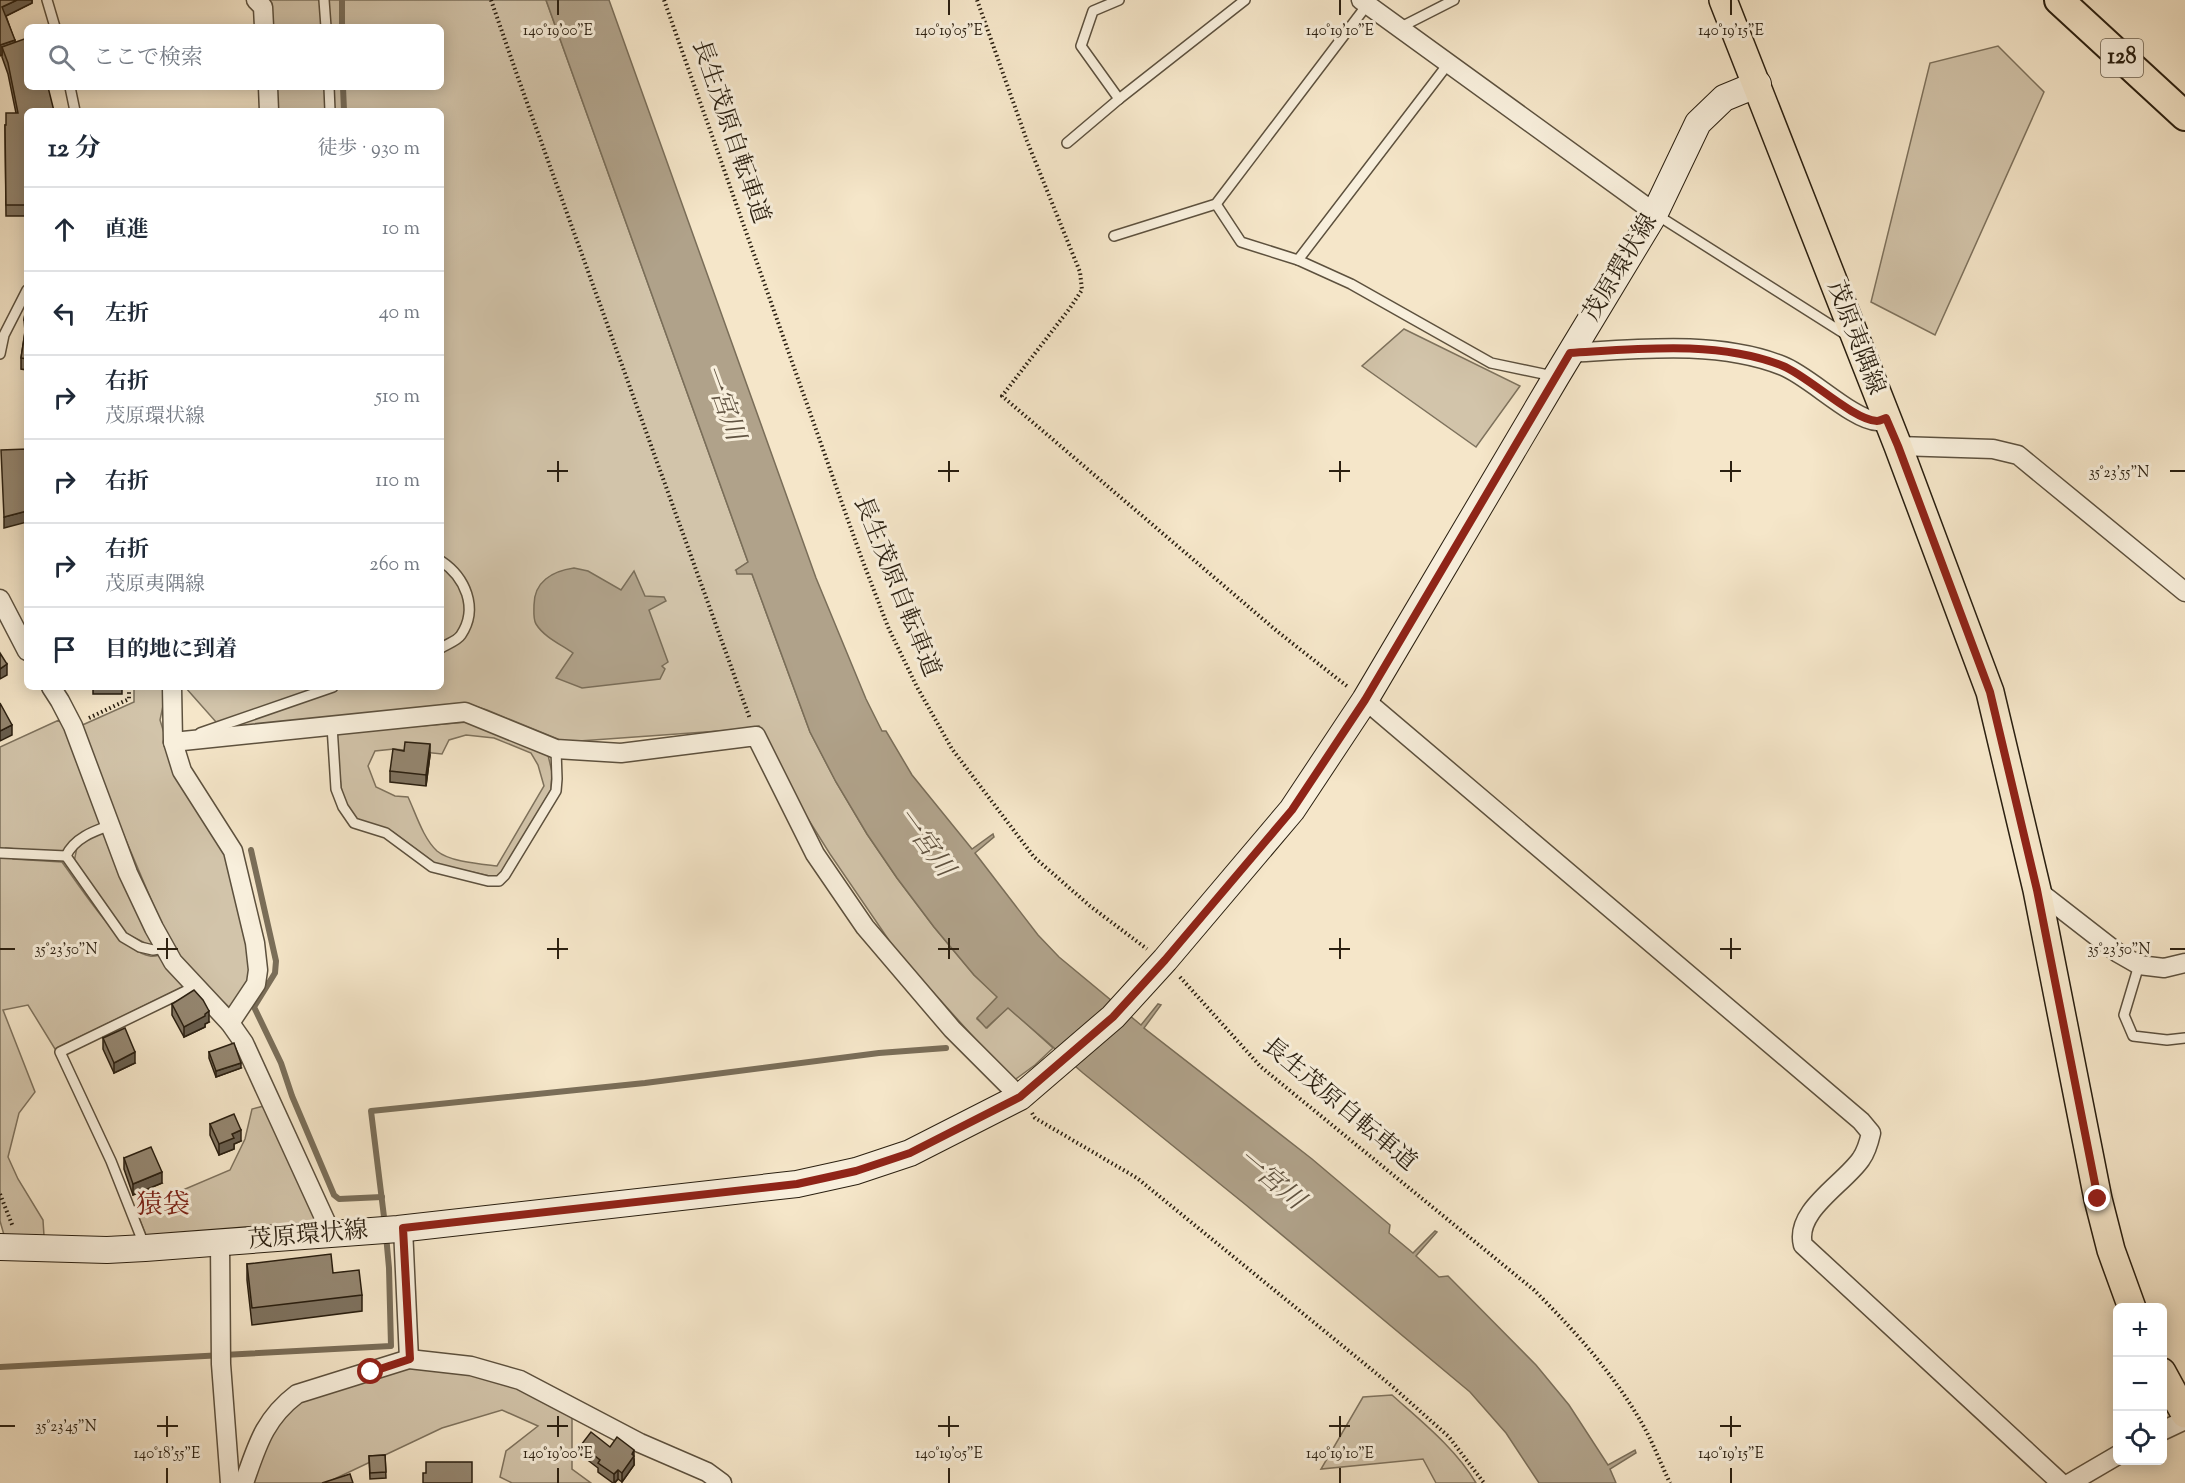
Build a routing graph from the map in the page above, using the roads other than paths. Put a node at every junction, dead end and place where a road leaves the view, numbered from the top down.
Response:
1 (48, 0) edge
2 (256, 0) edge
3 (324, 0) edge
4 (1119, 0) edge
5 (1245, 0) edge
6 (1454, 0) edge
7 (1724, 0) edge
8 (2059, 0) edge
9 (1364, 2) edge
10 (54, 24) edge
11 (264, 24) edge
12 (326, 24) edge
13 (1399, 28) junction
14 (1448, 64) junction
15 (1758, 84) junction
16 (71, 90) edge
17 (268, 90) edge
18 (328, 90) edge
19 (1119, 99) junction
20 (74, 108) edge
21 (269, 108) edge
22 (330, 108) edge
23 (2185, 116) edge
24 (1067, 143) dead end
25 (1216, 204) junction
26 (1654, 213) junction
27 (1114, 236) dead end
28 (1298, 260) junction
29 (24, 296) edge
30 (1857, 342) junction
31 (1570, 353) junction
32 (0, 354) edge
33 (1556, 377) junction
34 (1886, 418) junction
35 (1898, 446) junction
36 (444, 563) edge
37 (2185, 592) edge
38 (0, 599) edge
39 (24, 645) edge
40 (444, 646) edge
41 (53, 690) edge
42 (172, 690) edge
43 (324, 690) edge
44 (1365, 700) junction
45 (332, 726) junction
46 (172, 742) junction
47 (556, 749) junction
48 (111, 825) junction
49 (0, 853) edge
50 (66, 856) junction
51 (2037, 890) junction
52 (165, 948) junction
53 (2185, 963) edge
54 (2139, 965) junction
55 (196, 986) junction
56 (230, 1023) junction
57 (2185, 1038) edge
58 (1020, 1097) junction
59 (391, 1230) junction
60 (332, 1234) junction
61 (220, 1243) junction
62 (11, 1248) edge
63 (145, 1248) junction
64 (2130, 1303) edge
65 (410, 1359) junction
66 (2167, 1380) edge
67 (2185, 1414) edge
68 (2185, 1420) edge
69 (2167, 1429) edge
70 (2113, 1458) edge
71 (230, 1483) edge
72 (244, 1483) edge
73 (722, 1483) edge
74 (2061, 1483) edge
75 (2070, 1483) edge

1 - 10 lane
2 - 11 street
3 - 12 lane
4 - 19 lane
5 - 19 lane
6 - 13 lane
7 - 15 main road, 茂原夷隅線
8 - 23 highway, 128
9 - 13 street
9 - 25 lane
13 - 14 street
14 - 26 street
14 - 28 lane
15 - 26 main road, 茂原環状線
15 - 30 main road, 茂原夷隅線
16 - 20 lane
17 - 21 street
18 - 22 lane
19 - 24 lane
25 - 27 lane
25 - 28 lane
26 - 30 lane
26 - 31 main road, 茂原環状線
28 - 33 lane
29 - 32 lane
30 - 34 main road, 茂原夷隅線
31 - 33 main road, 茂原環状線
31 - 34 street
33 - 44 main road, 茂原環状線
34 - 35 main road, 茂原夷隅線
35 - 37 street
35 - 51 main road, 茂原夷隅線
36 - 40 lane
38 - 39 street
41 - 48 street
42 - 46 street
43 - 46 lane
44 - 58 main road, 茂原環状線
44 - 74 street
45 - 46 street
45 - 47 street
45 - 47 lane
46 - 56 street
47 - 58 street
48 - 50 lane
48 - 52 street
49 - 50 lane
50 - 52 lane
51 - 54 street
51 - 64 main road, 茂原夷隅線
52 - 55 street
53 - 54 street
54 - 57 lane
55 - 56 street
55 - 63 lane
56 - 60 street
58 - 59 main road, 茂原環状線
59 - 60 main road, 茂原環状線
59 - 65 street
60 - 61 main road, 茂原環状線
61 - 63 main road, 茂原環状線
61 - 71 street
62 - 63 main road, 茂原環状線
65 - 72 street
65 - 73 street
66 - 67 main road
68 - 69 street
70 - 75 street

